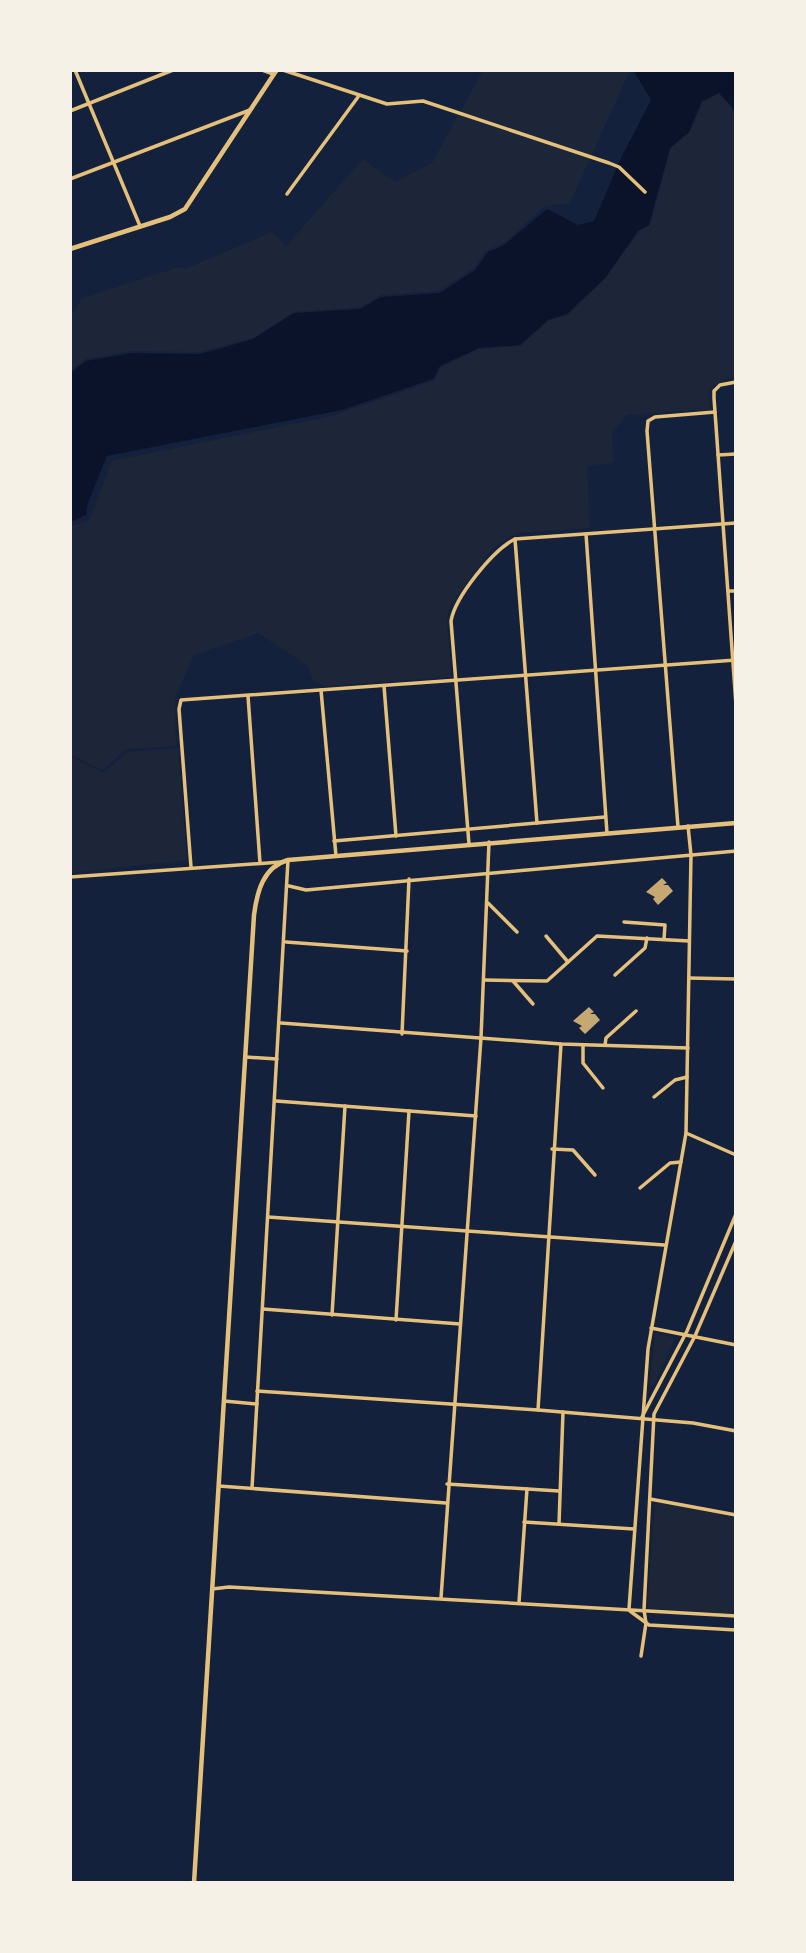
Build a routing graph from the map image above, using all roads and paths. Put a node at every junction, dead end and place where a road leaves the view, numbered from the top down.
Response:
1 (75, 70) edge
2 (173, 70) edge
3 (262, 70) edge
4 (283, 70) edge
5 (276, 72) edge
6 (358, 96) junction
7 (88, 104) junction
8 (250, 110) junction
9 (70, 111) edge
10 (113, 162) junction
11 (70, 179) edge
12 (645, 191) dead end
13 (287, 194) dead end
14 (140, 226) junction
15 (70, 249) edge
16 (736, 382) edge
17 (715, 412) junction
18 (736, 454) edge
19 (718, 455) junction
20 (736, 523) edge
21 (723, 524) junction
22 (654, 529) junction
23 (586, 534) junction
24 (515, 539) junction
25 (728, 591) junction
26 (736, 591) edge
27 (734, 660) edge
28 (665, 665) junction
29 (595, 670) junction
30 (526, 675) junction
31 (455, 680) junction
32 (384, 686) junction
33 (321, 690) junction
34 (248, 696) junction
35 (736, 705) edge
36 (606, 817) junction
37 (537, 823) junction
38 (736, 823) edge
39 (678, 827) junction
40 (688, 827) junction
41 (467, 829) junction
42 (607, 833) junction
43 (396, 836) junction
44 (334, 842) junction
45 (489, 842) junction
46 (469, 844) junction
47 (736, 851) edge
48 (691, 855) junction
49 (336, 856) junction
50 (286, 861) junction
51 (260, 863) junction
52 (191, 867) junction
53 (490, 872) junction
54 (70, 877) edge
55 (409, 879) junction
56 (289, 886) junction
57 (488, 904) junction
58 (624, 922) dead end
59 (517, 932) dead end
60 (546, 936) dead end
61 (647, 938) junction
62 (664, 939) junction
63 (689, 941) junction
64 (286, 942) junction
65 (407, 951) junction
66 (568, 962) junction
67 (615, 975) dead end
68 (689, 978) junction
69 (736, 979) edge
70 (484, 980) junction
71 (513, 981) junction
72 (533, 1004) dead end
73 (636, 1012) dead end
74 (281, 1023) junction
75 (402, 1034) junction
76 (481, 1038) junction
77 (561, 1044) junction
78 (583, 1045) junction
79 (605, 1045) junction
80 (688, 1048) junction
81 (246, 1057) junction
82 (277, 1059) junction
83 (687, 1077) junction
84 (603, 1088) dead end
85 (654, 1097) dead end
86 (276, 1101) junction
87 (345, 1106) junction
88 (409, 1111) junction
89 (476, 1116) junction
90 (686, 1133) junction
91 (552, 1149) junction
92 (736, 1155) edge
93 (681, 1162) junction
94 (595, 1175) dead end
95 (640, 1188) dead end
96 (736, 1214) edge
97 (268, 1217) junction
98 (338, 1222) junction
99 (402, 1226) junction
100 (468, 1230) junction
101 (547, 1236) junction
102 (736, 1241) edge
103 (664, 1245) junction
104 (262, 1309) junction
105 (332, 1315) junction
106 (396, 1320) junction
107 (460, 1324) junction
108 (651, 1328) junction
109 (685, 1334) junction
110 (695, 1336) junction
111 (736, 1345) edge
112 (257, 1391) junction
113 (224, 1401) junction
114 (257, 1404) junction
115 (454, 1405) junction
116 (538, 1410) junction
117 (563, 1412) junction
118 (641, 1419) junction
119 (653, 1420) junction
120 (736, 1431) edge
121 (447, 1484) junction
122 (219, 1486) junction
123 (252, 1488) junction
124 (527, 1489) junction
125 (559, 1491) junction
126 (650, 1499) junction
127 (446, 1503) junction
128 (736, 1515) edge
129 (524, 1522) junction
130 (559, 1524) junction
131 (634, 1529) junction
132 (212, 1589) junction
133 (441, 1598) junction
134 (519, 1602) junction
135 (629, 1609) junction
136 (644, 1610) junction
137 (736, 1616) edge
138 (646, 1623) junction
139 (736, 1630) edge
140 (641, 1656) dead end
141 (194, 1883) edge

1 - 7 street
2 - 7 street
3 - 5 street
4 - 6 street
5 - 8 street
6 - 12 street
6 - 13 street
7 - 9 street
7 - 10 street
8 - 10 street
8 - 14 street
10 - 11 street
10 - 14 street
14 - 15 street
16 - 17 street
17 - 19 street
17 - 22 street
18 - 19 street
19 - 21 street
20 - 21 street
21 - 22 street
21 - 25 street
22 - 23 street
22 - 28 street
23 - 24 street
23 - 29 street
24 - 30 street
24 - 31 street
25 - 26 street
25 - 27 street
27 - 28 street
27 - 35 street
28 - 29 street
28 - 39 street
29 - 30 street
29 - 36 street
30 - 31 street
30 - 37 street
31 - 32 street
31 - 41 street
32 - 33 street
32 - 43 street
33 - 34 street
33 - 44 street
34 - 51 street
34 - 52 street
36 - 37 street
36 - 42 street
37 - 41 street
38 - 40 street
39 - 40 street
39 - 42 street
40 - 48 street
41 - 43 street
41 - 46 street
42 - 45 street
43 - 44 street
44 - 49 street
45 - 46 street
45 - 53 street
46 - 49 street
47 - 48 street
48 - 53 street
48 - 63 street
49 - 50 street
50 - 51 street
50 - 56 street
50 - 81 street
51 - 52 street
52 - 54 street
53 - 55 street
53 - 57 street
55 - 56 street
55 - 65 street
56 - 64 street
57 - 59 street
57 - 70 street
58 - 62 street
60 - 66 street
61 - 62 street
61 - 66 street
61 - 67 street
62 - 63 street
63 - 68 street
64 - 65 street
64 - 74 street
65 - 75 street
66 - 71 street
68 - 69 street
68 - 80 street
70 - 71 street
70 - 76 street
71 - 72 street
73 - 79 street
74 - 75 street
74 - 82 street
75 - 76 street
76 - 77 street
76 - 89 street
77 - 78 street
77 - 91 street
78 - 79 street
78 - 84 street
79 - 80 street
80 - 83 street
81 - 82 street
81 - 113 street
82 - 86 street
83 - 85 street
83 - 90 street
86 - 87 street
86 - 97 street
87 - 88 street
87 - 98 street
88 - 89 street
88 - 99 street
89 - 100 street
90 - 92 street
90 - 93 street
91 - 94 street
91 - 101 street
93 - 95 street
93 - 103 street
96 - 109 street
97 - 98 street
97 - 104 street
98 - 99 street
98 - 105 street
99 - 100 street
99 - 106 street
100 - 101 street
100 - 107 street
101 - 103 street
101 - 116 street
102 - 110 street
103 - 108 street
104 - 105 street
104 - 112 street
105 - 106 street
106 - 107 street
107 - 115 street
108 - 109 street
108 - 118 street
109 - 110 street
109 - 118 street
110 - 111 street
110 - 119 street
112 - 114 street
112 - 115 street
113 - 114 street
113 - 122 street
114 - 123 street
115 - 116 street
115 - 121 street
116 - 117 street
117 - 118 street
117 - 125 street
118 - 119 street
118 - 131 street
119 - 120 street
119 - 126 street
121 - 124 street
121 - 127 street
122 - 123 street
122 - 132 street
123 - 127 street
124 - 125 street
124 - 129 street
125 - 130 street
126 - 128 street
126 - 136 street
127 - 133 street
129 - 130 street
129 - 134 street
130 - 131 street
131 - 135 street
132 - 133 street
132 - 141 street
133 - 134 street
134 - 135 street
135 - 136 street
135 - 138 street
136 - 137 street
136 - 138 street
138 - 139 street
138 - 140 street

